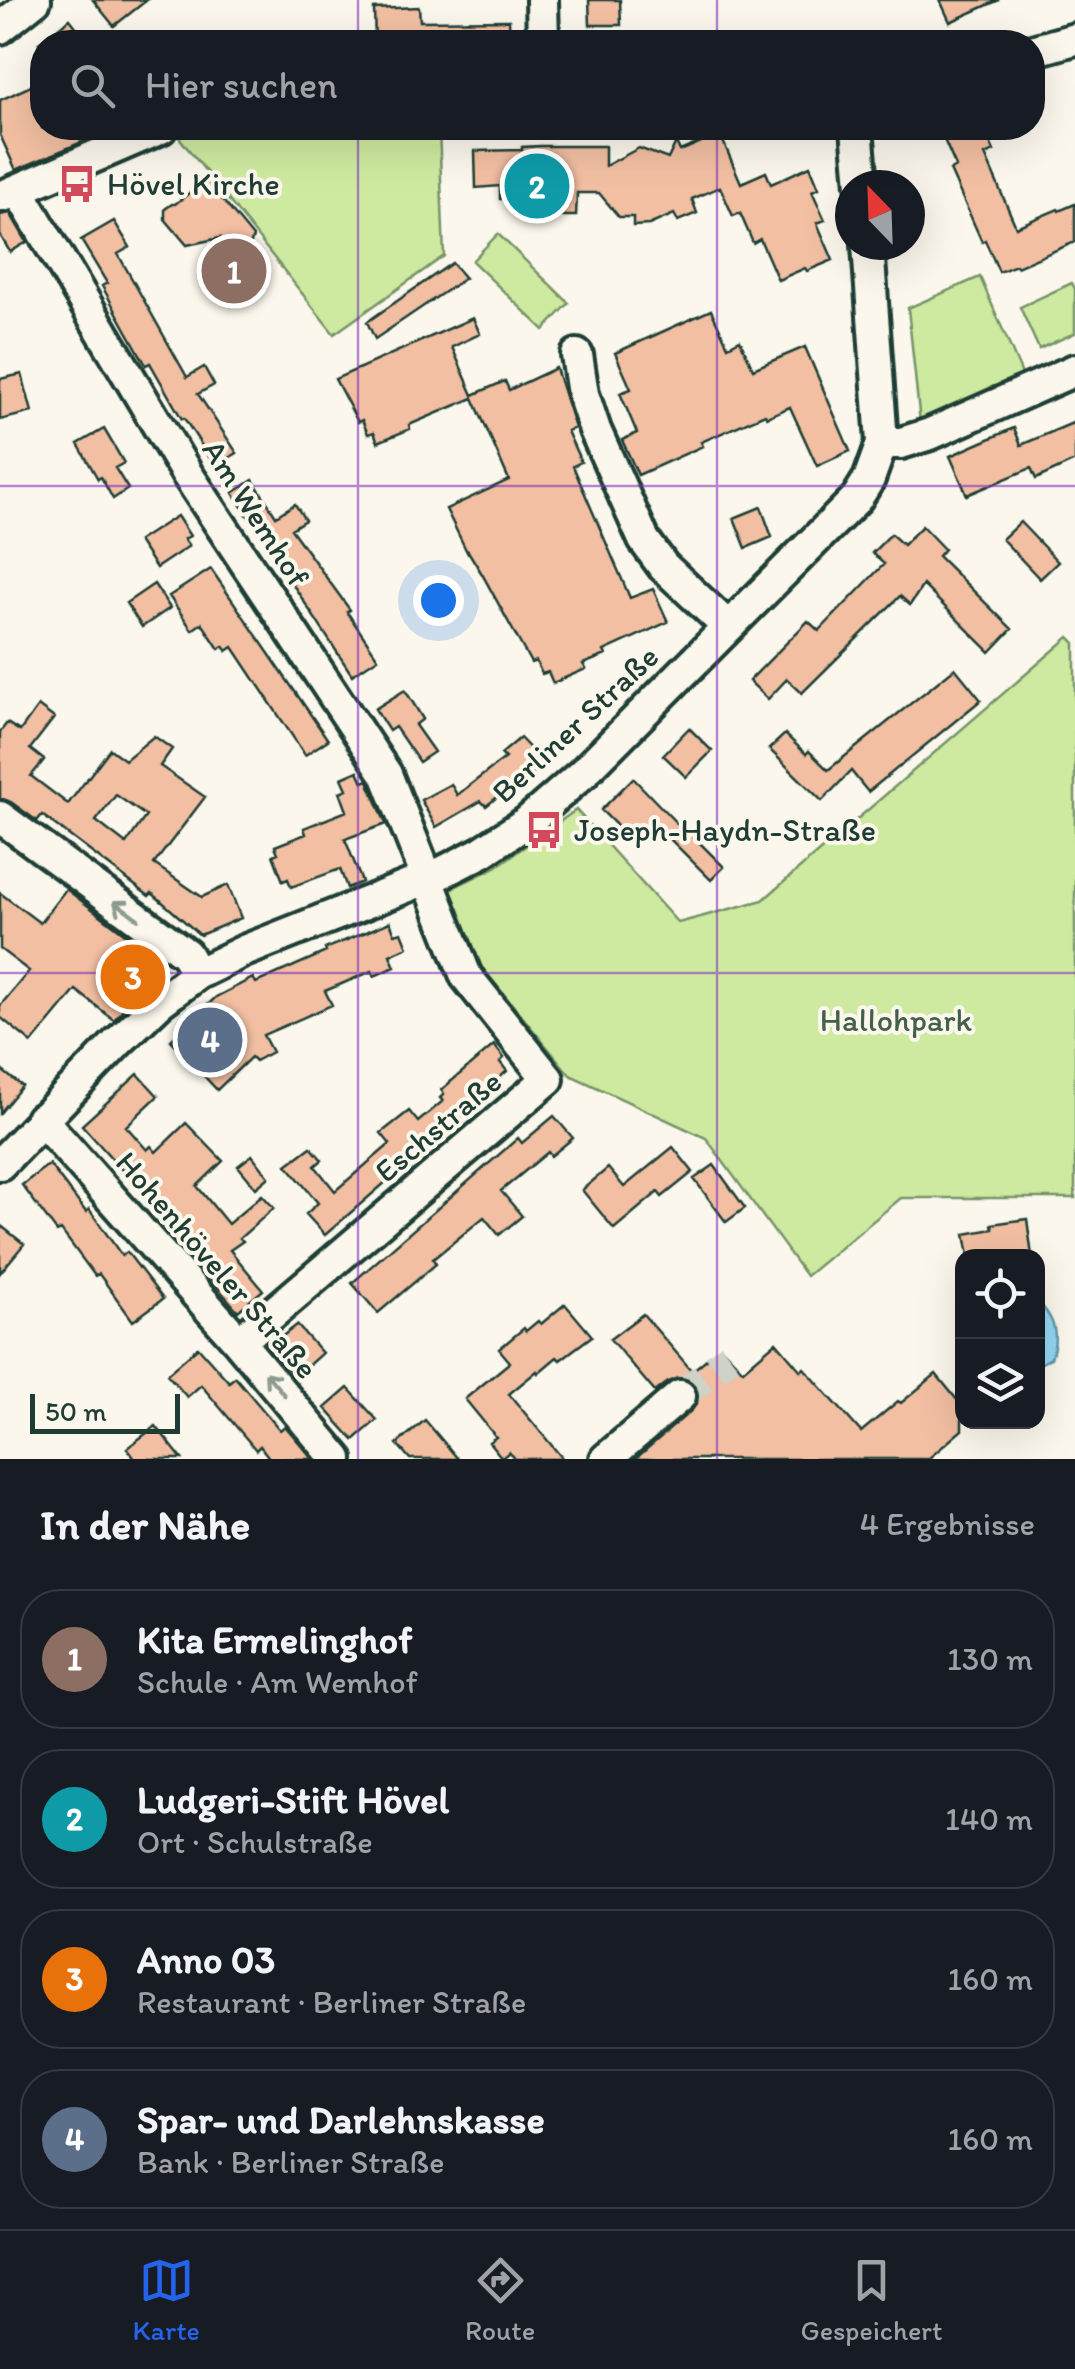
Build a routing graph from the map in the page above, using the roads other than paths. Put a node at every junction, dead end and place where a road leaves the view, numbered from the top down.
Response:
1 (35, 0) edge
2 (542, 0) edge
3 (0, 28) edge
4 (543, 30) edge
5 (1075, 40) edge
6 (1045, 48) edge
7 (132, 140) edge
8 (857, 140) edge
9 (860, 170) edge
10 (6, 192) edge
11 (869, 260) edge
12 (577, 355) dead end
13 (1075, 370) edge
14 (882, 443) junction
15 (728, 628) junction
16 (0, 817) edge
17 (426, 878) junction
18 (198, 974) junction
19 (41, 1119) junction
20 (0, 1164) edge
21 (240, 1342) junction
22 (337, 1459) edge
23 (606, 1459) edge
24 (633, 1459) edge

1 - 3 street
2 - 4 street
5 - 6 street
7 - 10 street
8 - 9 street
10 - 17 street, Am Wemhof
11 - 14 street, Berliner Straße
12 - 15 street
13 - 14 street
14 - 15 street, Berliner Straße
15 - 17 street, Berliner Straße
18 -> 16 street
17 - 18 street, Berliner Straße
17 - 21 street, Eschstraße
18 - 19 street, Berliner Straße
19 - 20 street, Berliner Straße
19 - 21 street, Hohenhöveler Straße
22 -> 21 street, Hohenhöveler Straße
23 - 24 street

